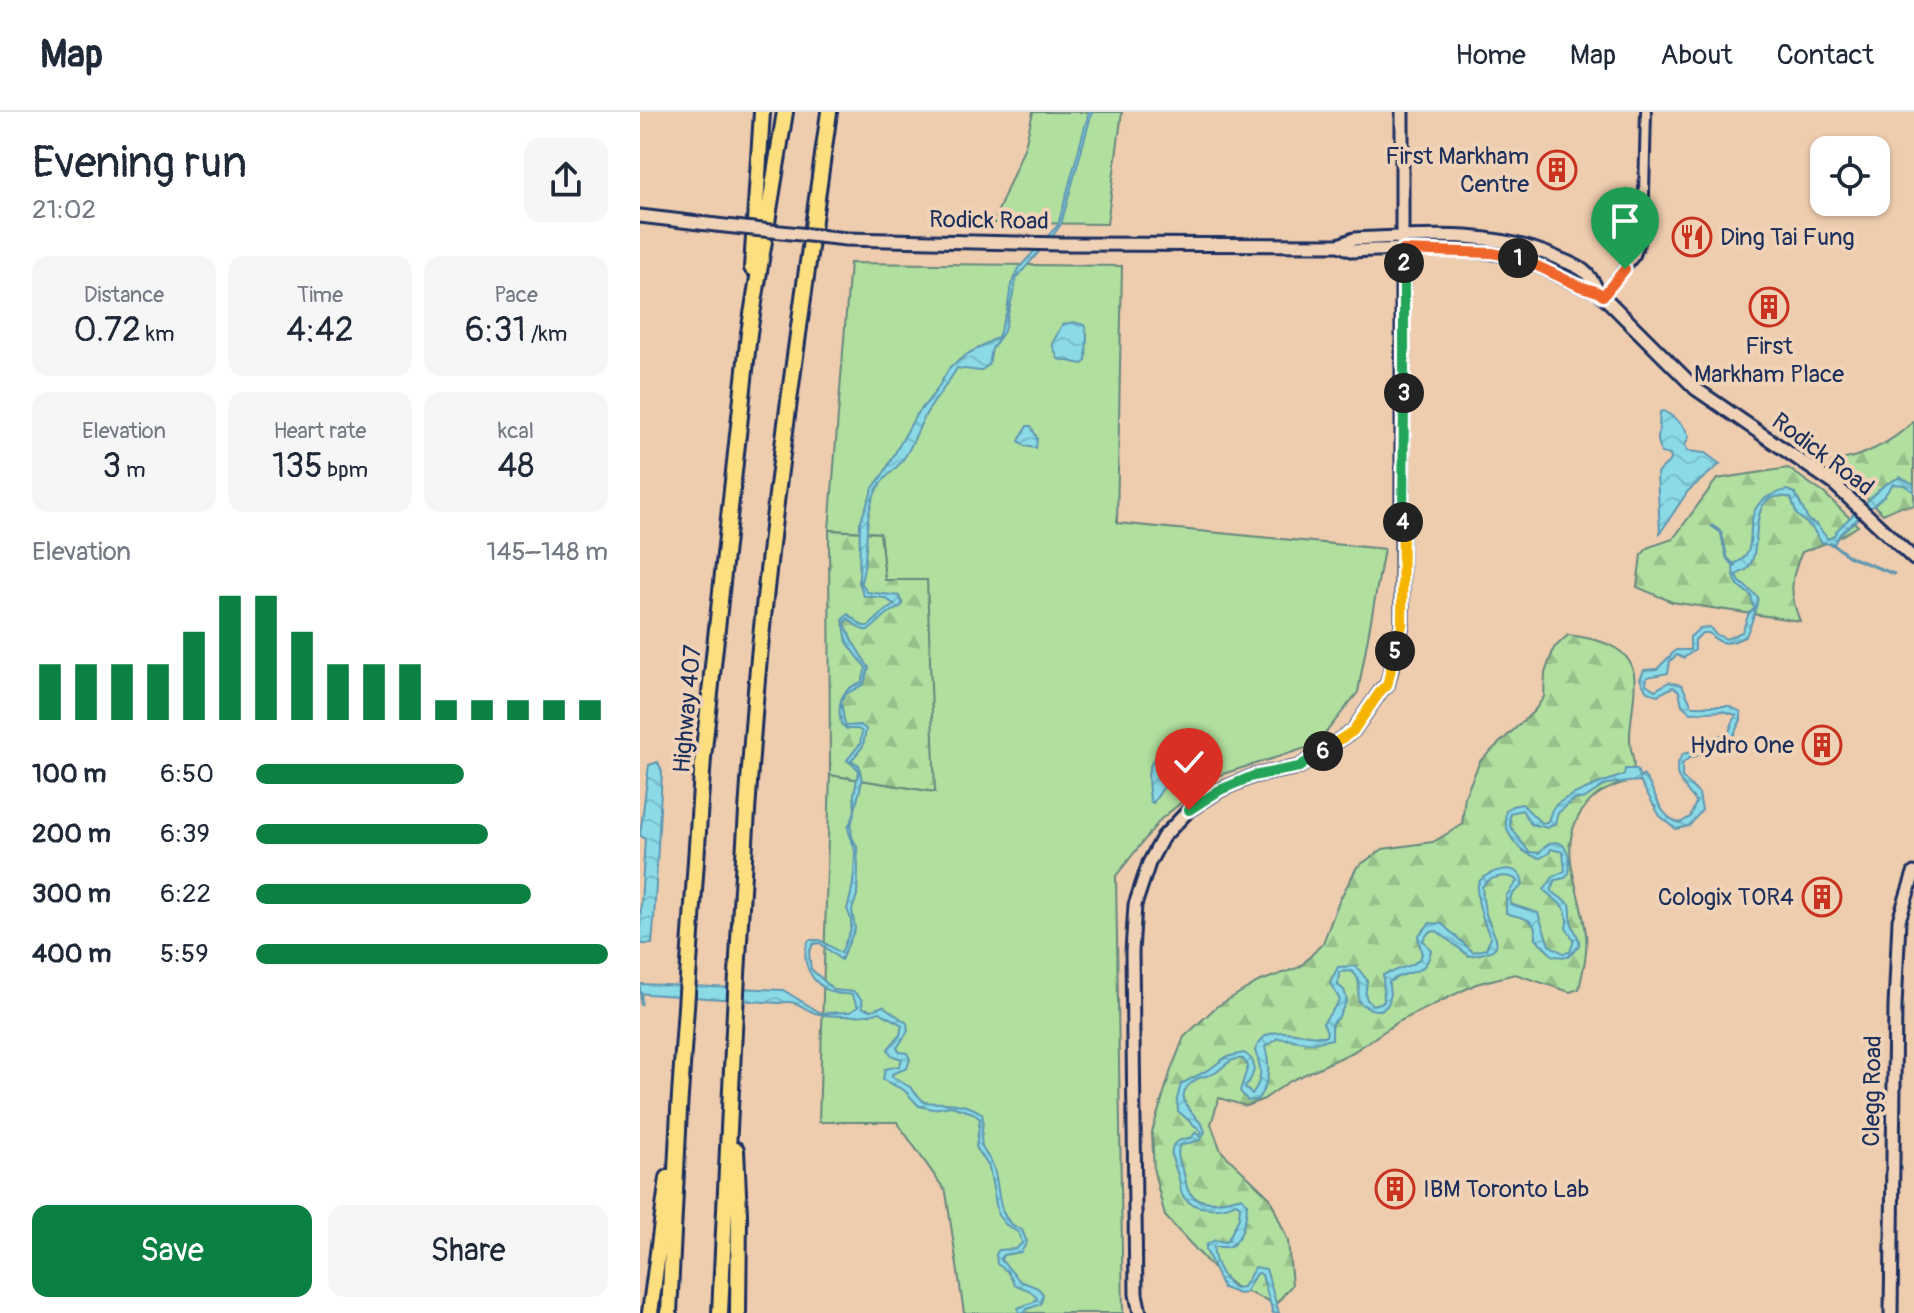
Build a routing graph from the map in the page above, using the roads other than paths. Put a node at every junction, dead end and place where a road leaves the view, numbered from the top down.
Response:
1 (762, 112) edge
2 (785, 112) edge
3 (829, 112) edge
4 (1402, 112) edge
5 (1646, 112) edge
6 (640, 216) edge
7 (1403, 237) junction
8 (1339, 245) junction
9 (1403, 250) junction
10 (1600, 293) junction
11 (749, 333) junction
12 (1910, 555) edge
13 (1914, 873) edge
14 (732, 1074) junction
15 (679, 1110) junction
16 (650, 1313) edge
17 (669, 1313) edge
18 (720, 1313) edge
19 (738, 1313) edge
20 (1140, 1313) edge
21 (1891, 1313) edge

1 - 11 highway
2 - 11 highway, Highway 407
3 - 14 highway
4 - 7 street
5 - 10 street
6 - 8 street, Rodick Road, bridge
7 - 8 street, Rodick Road
7 - 9 street
7 - 10 street, Rodick Road
8 - 9 street, Rodick Road
9 - 10 street, Rodick Road
9 - 20 street
10 - 12 street, Rodick Road
11 - 15 highway, Highway 407
13 - 21 street, Clegg Road
14 - 18 highway
14 - 19 highway
15 - 16 highway
15 - 17 highway, Highway 407

